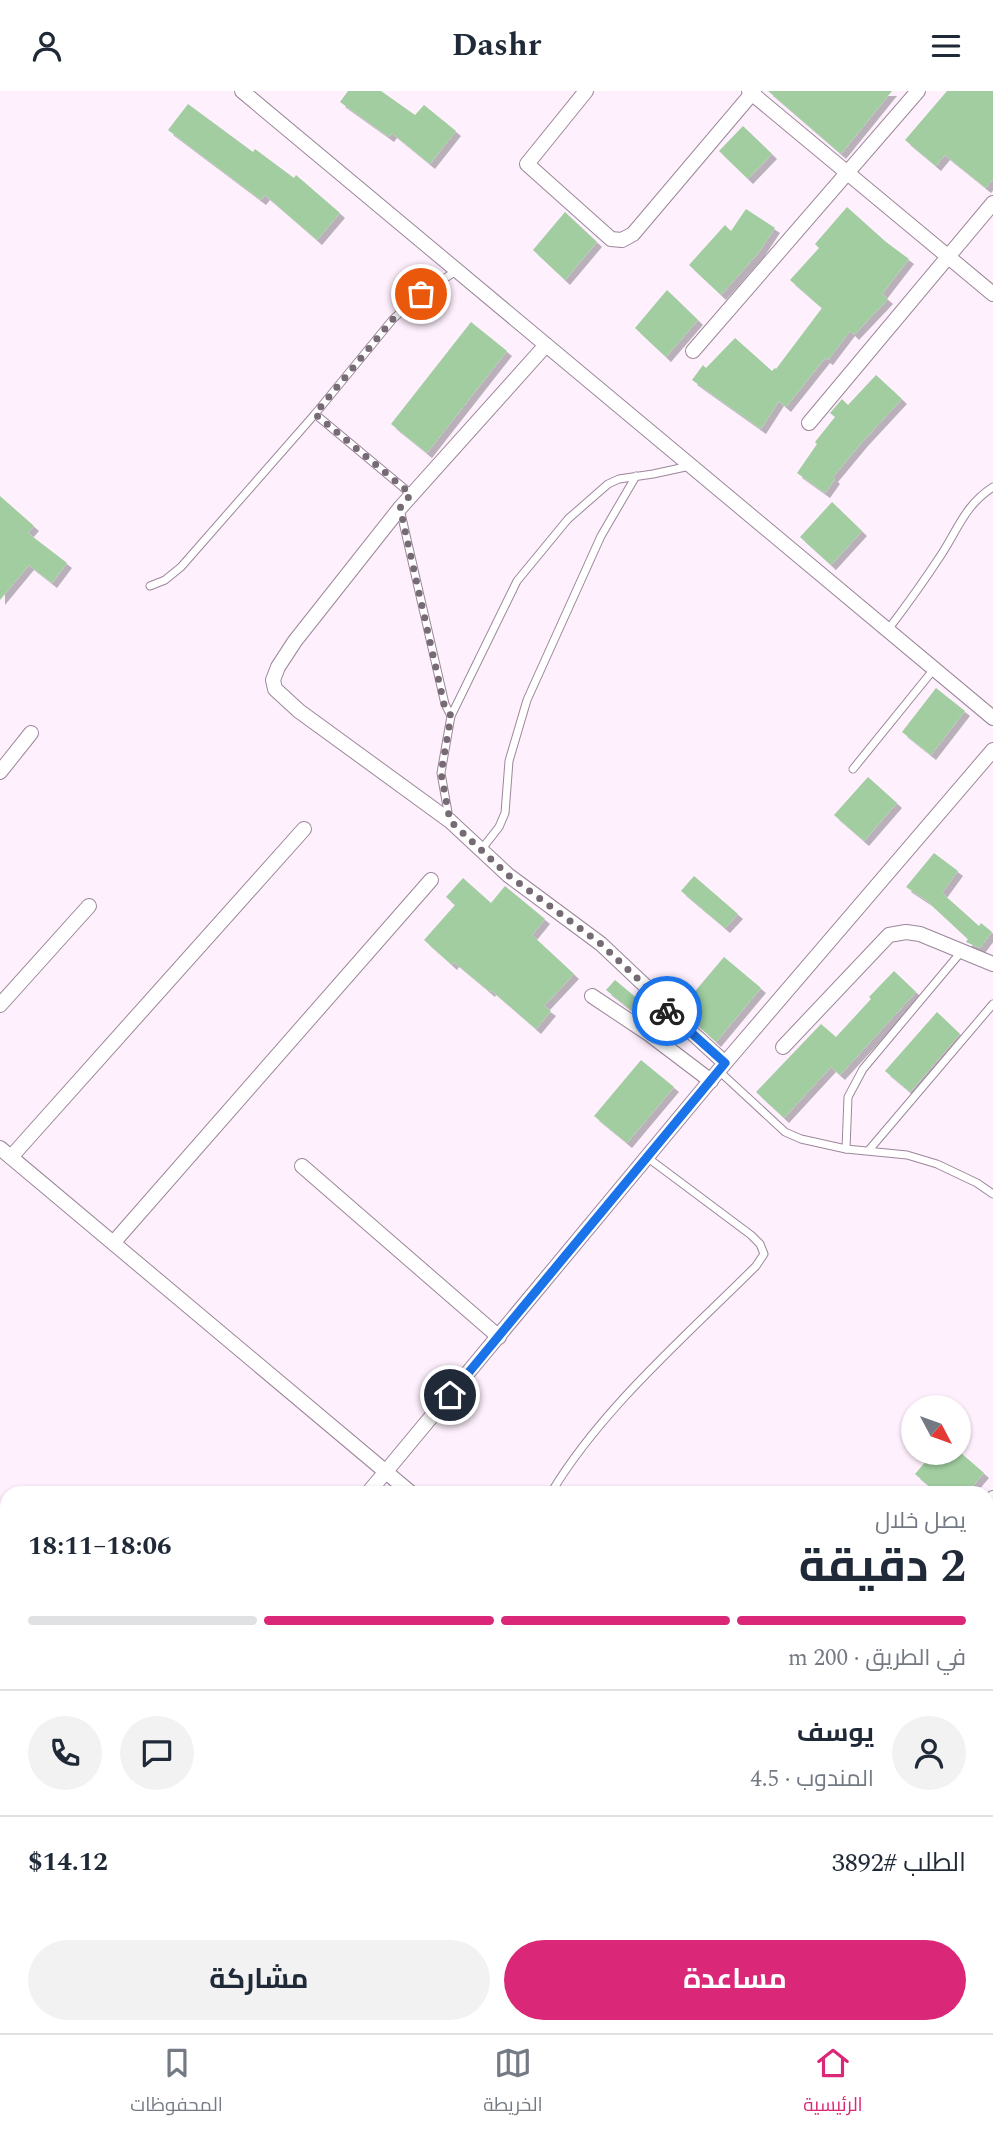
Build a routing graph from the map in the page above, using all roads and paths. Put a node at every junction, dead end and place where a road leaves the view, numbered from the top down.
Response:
1 (242, 91) edge
2 (586, 91) edge
3 (918, 91) edge
4 (752, 92) edge
5 (849, 173) junction
6 (993, 203) edge
7 (949, 257) junction
8 (457, 270) junction
9 (993, 294) edge
10 (546, 345) junction
11 (693, 351) dead end
12 (315, 414) junction
13 (810, 423) dead end
14 (690, 466) junction
15 (636, 477) junction
16 (993, 487) edge
17 (411, 494) junction
18 (400, 508) junction
19 (150, 586) dead end
20 (887, 631) junction
21 (935, 669) junction
22 (451, 716) junction
23 (993, 718) edge
24 (31, 733) dead end
25 (993, 750) edge
26 (853, 769) dead end
27 (0, 772) edge
28 (450, 821) junction
29 (304, 829) dead end
30 (481, 850) junction
31 (431, 880) dead end
32 (89, 906) dead end
33 (961, 952) junction
34 (993, 964) edge
35 (592, 996) dead end
36 (993, 1003) edge
37 (0, 1005) edge
38 (783, 1047) dead end
39 (718, 1071) junction
40 (846, 1149) junction
41 (869, 1150) junction
42 (6, 1152) edge
43 (648, 1158) junction
44 (302, 1166) dead end
45 (993, 1194) edge
46 (114, 1242) junction
47 (499, 1337) junction
48 (385, 1472) junction
49 (374, 1486) edge
50 (402, 1486) edge
51 (556, 1486) edge

1 - 8 street
2 - 4 street
3 - 5 street
4 - 5 street
5 - 7 street
5 - 11 street
6 - 7 street
7 - 9 street
7 - 13 street
8 - 10 street
8 - 12 lane
10 - 14 street
10 - 17 street
12 - 17 lane
12 - 19 lane
14 - 15 lane
14 - 20 street
15 - 22 lane
15 - 30 lane
16 - 20 lane
17 - 18 street
18 - 22 lane
18 - 28 street
20 - 21 street
21 - 23 street
21 - 26 lane
22 - 28 lane
24 - 27 street
25 - 39 street
28 - 30 street
29 - 42 street
30 - 39 street
31 - 46 street
32 - 37 street
33 - 34 street
33 - 38 street
33 - 40 lane
35 - 39 street
36 - 41 lane
39 - 40 lane
39 - 43 street
40 - 41 lane
41 - 45 lane
42 - 46 street
43 - 47 street
43 - 51 lane
44 - 47 street
46 - 48 street
47 - 48 street
48 - 49 street
48 - 50 street

